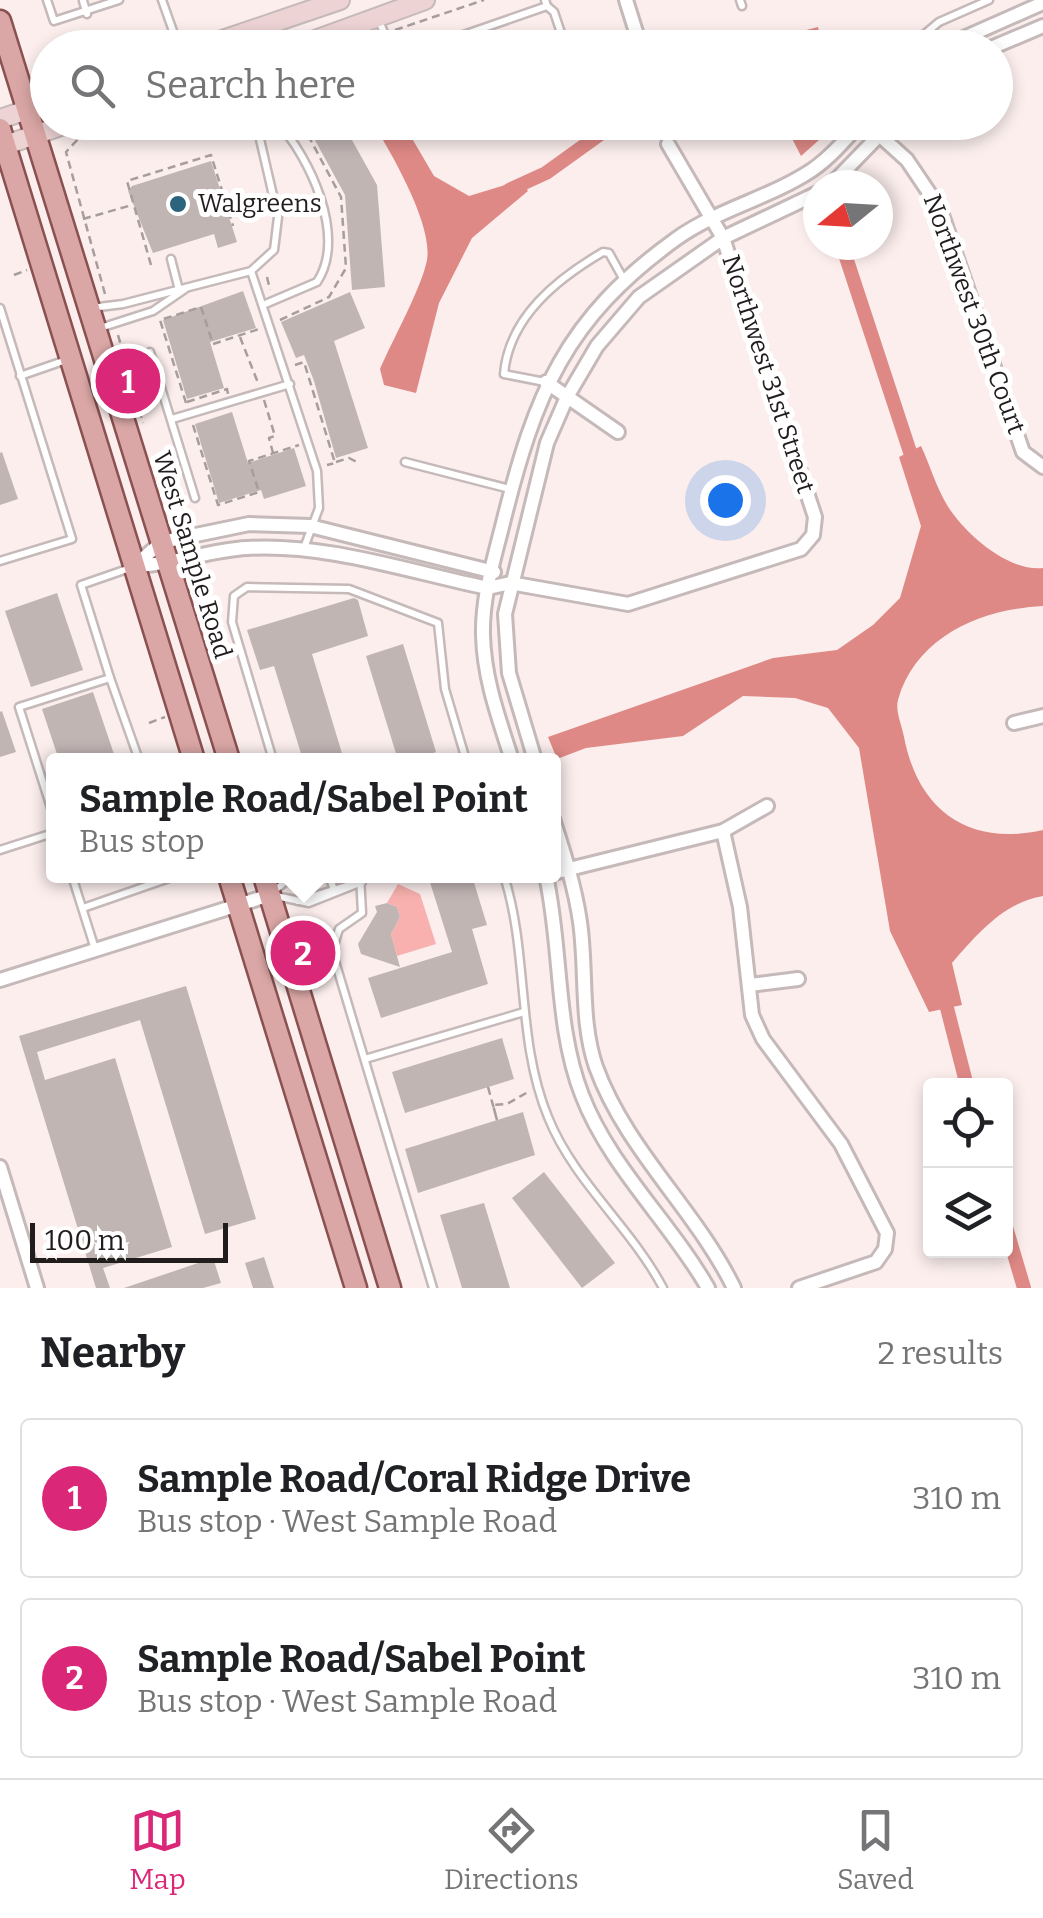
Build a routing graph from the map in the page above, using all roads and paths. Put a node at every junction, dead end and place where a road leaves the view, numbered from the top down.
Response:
1 (47, 0) edge
2 (119, 0) edge
3 (162, 0) edge
4 (340, 0) edge
5 (425, 0) edge
6 (484, 0) edge
7 (626, 0) edge
8 (989, 0) edge
9 (84, 1) edge
10 (546, 3) edge
11 (1038, 3) edge
12 (87, 14) junction
13 (0, 21) edge
14 (380, 26) junction
15 (1043, 26) edge
16 (173, 30) edge
17 (251, 30) edge
18 (364, 30) edge
19 (382, 30) edge
20 (474, 30) edge
21 (560, 30) edge
22 (635, 30) edge
23 (929, 30) edge
24 (980, 30) edge
25 (1013, 39) edge
26 (30, 88) edge
27 (30, 109) edge
28 (0, 120) edge
29 (30, 136) edge
30 (38, 140) edge
31 (80, 140) edge
32 (259, 140) edge
33 (287, 140) edge
34 (311, 140) edge
35 (844, 140) edge
36 (876, 140) edge
37 (883, 140) edge
38 (2, 141) edge
39 (668, 144) dead end
40 (169, 168) junction
41 (846, 170) edge
42 (170, 174) dead end
43 (803, 200) edge
44 (132, 205) junction
45 (712, 216) junction
46 (82, 220) junction
47 (233, 226) dead end
48 (723, 238) junction
49 (171, 259) dead end
50 (151, 265) dead end
51 (28, 270) dead end
52 (251, 271) junction
53 (14, 275) dead end
54 (624, 280) junction
55 (182, 289) junction
56 (262, 305) junction
57 (99, 307) junction
58 (0, 308) edge
59 (270, 325) junction
60 (105, 326) junction
61 (240, 336) junction
62 (288, 351) dead end
63 (150, 352) dead end
64 (70, 358) junction
65 (20, 376) junction
66 (546, 382) junction
67 (290, 384) junction
68 (262, 392) junction
69 (567, 397) junction
70 (190, 414) junction
71 (171, 419) junction
72 (144, 427) dead end
73 (618, 432) dead end
74 (273, 453) junction
75 (357, 462) dead end
76 (405, 462) dead end
77 (335, 463) junction
78 (1040, 467) edge
79 (316, 469) junction
80 (511, 489) junction
81 (195, 498) dead end
82 (310, 526) junction
83 (162, 542) junction
84 (304, 549) junction
85 (0, 561) edge
86 (134, 566) junction
87 (169, 566) junction
88 (490, 570) junction
89 (510, 583) junction
90 (488, 588) junction
91 (110, 678) junction
92 (1043, 716) edge
93 (166, 717) dead end
94 (1014, 722) dead end
95 (149, 723) dead end
96 (137, 753) edge
97 (192, 753) edge
98 (227, 753) edge
99 (271, 753) edge
100 (464, 753) edge
101 (510, 753) edge
102 (533, 753) edge
103 (46, 792) edge
104 (766, 806) dead end
105 (723, 830) junction
106 (46, 835) edge
107 (561, 844) edge
108 (0, 850) edge
109 (569, 869) junction
110 (561, 871) edge
111 (74, 883) edge
112 (155, 883) edge
113 (231, 883) edge
114 (332, 883) edge
115 (347, 883) edge
116 (352, 883) edge
117 (361, 883) edge
118 (506, 883) edge
119 (547, 883) edge
120 (266, 885) edge
121 (333, 887) junction
122 (298, 900) junction
123 (238, 904) junction
124 (83, 908) junction
125 (96, 950) junction
126 (798, 979) dead end
127 (0, 980) edge
128 (750, 985) junction
129 (524, 1012) junction
130 (364, 1058) junction
131 (597, 1068) junction
132 (576, 1075) junction
133 (488, 1088) dead end
134 (539, 1089) junction
135 (1, 1172) edge
136 (36, 1288) edge
137 (356, 1288) edge
138 (390, 1288) edge
139 (434, 1288) edge
140 (663, 1288) edge
141 (708, 1288) edge
142 (734, 1288) edge
143 (799, 1288) edge

1 - 12 lane
2 - 12 lane
3 - 16 lane
4 - 17 main road
5 - 14 main road
6 - 14 path
7 - 22 street
8 - 23 lane
9 - 12 lane
10 - 20 lane
10 - 21 lane
11 - 15 street
11 - 24 street
13 - 26 main road, West Sample Road
14 - 18 main road
14 - 19 lane
15 - 25 street
27 - 28 main road
29 - 38 main road
30 - 57 main road, West Sample Road
31 - 46 path
32 - 52 lane
33 - 56 lane
34 - 59 path
35 - 45 street
36 - 41 street
37 - 78 street, Northwest 30th Court
38 - 64 main road
39 - 45 street, Northwest 31st Street
40 - 42 path
40 - 44 path
40 - 47 path
43 - 48 street
44 - 46 path
44 - 50 path
45 - 48 street, Northwest 31st Street
45 - 54 street
46 - 57 path
48 - 69 street
48 - 89 street, Northwest 31st Street
49 - 55 lane
51 - 53 path
52 - 55 lane
52 - 56 lane
54 - 66 street
54 - 66 lane
55 - 57 lane
55 - 60 lane
56 - 59 lane
57 - 60 main road, West Sample Road
58 - 65 lane
59 - 61 path
59 - 67 lane
60 - 72 path
60 - 83 main road, West Sample Road
61 - 68 path
61 - 70 path
62 - 77 path
63 - 71 lane
64 - 65 lane
64 - 86 main road
65 - 85 lane
66 - 69 street
66 - 80 street
67 - 68 lane
67 - 79 lane
68 - 70 lane
68 - 74 path
69 - 73 street
69 - 89 street
70 - 71 lane
70 - 74 path
71 - 81 lane
74 - 79 path
75 - 77 path
76 - 80 lane
77 - 79 path
79 - 82 lane
80 - 88 street
82 - 83 street
82 - 84 lane
82 - 88 street
83 - 86 street
83 - 87 main road, West Sample Road
84 - 87 street
84 - 90 street
86 - 87 street
86 - 91 lane
86 - 97 main road
87 - 98 main road, West Sample Road
88 - 89 street
88 - 90 street
89 - 90 street
89 - 102 street
90 - 101 street
91 - 96 lane
91 - 103 lane
92 - 94 street
93 - 95 path
99 - 100 lane
104 - 105 street
105 - 109 street
105 - 128 street
106 - 108 lane
107 - 109 street
109 - 110 street
109 - 131 street
111 - 124 lane
112 - 124 lane
113 - 123 main road
114 - 121 lane
115 - 121 lane
116 - 122 lane
117 - 130 lane
118 - 129 lane
119 - 132 street
120 - 122 lane
120 - 123 street
120 - 138 main road
121 - 122 lane
123 - 125 street
123 - 137 main road
124 - 125 lane
125 - 127 street
126 - 128 street
128 - 143 street
129 - 130 lane
129 - 134 lane
130 - 139 lane
131 - 132 street
131 - 142 street
132 - 141 street
133 - 134 path
134 - 140 lane
135 - 136 street

